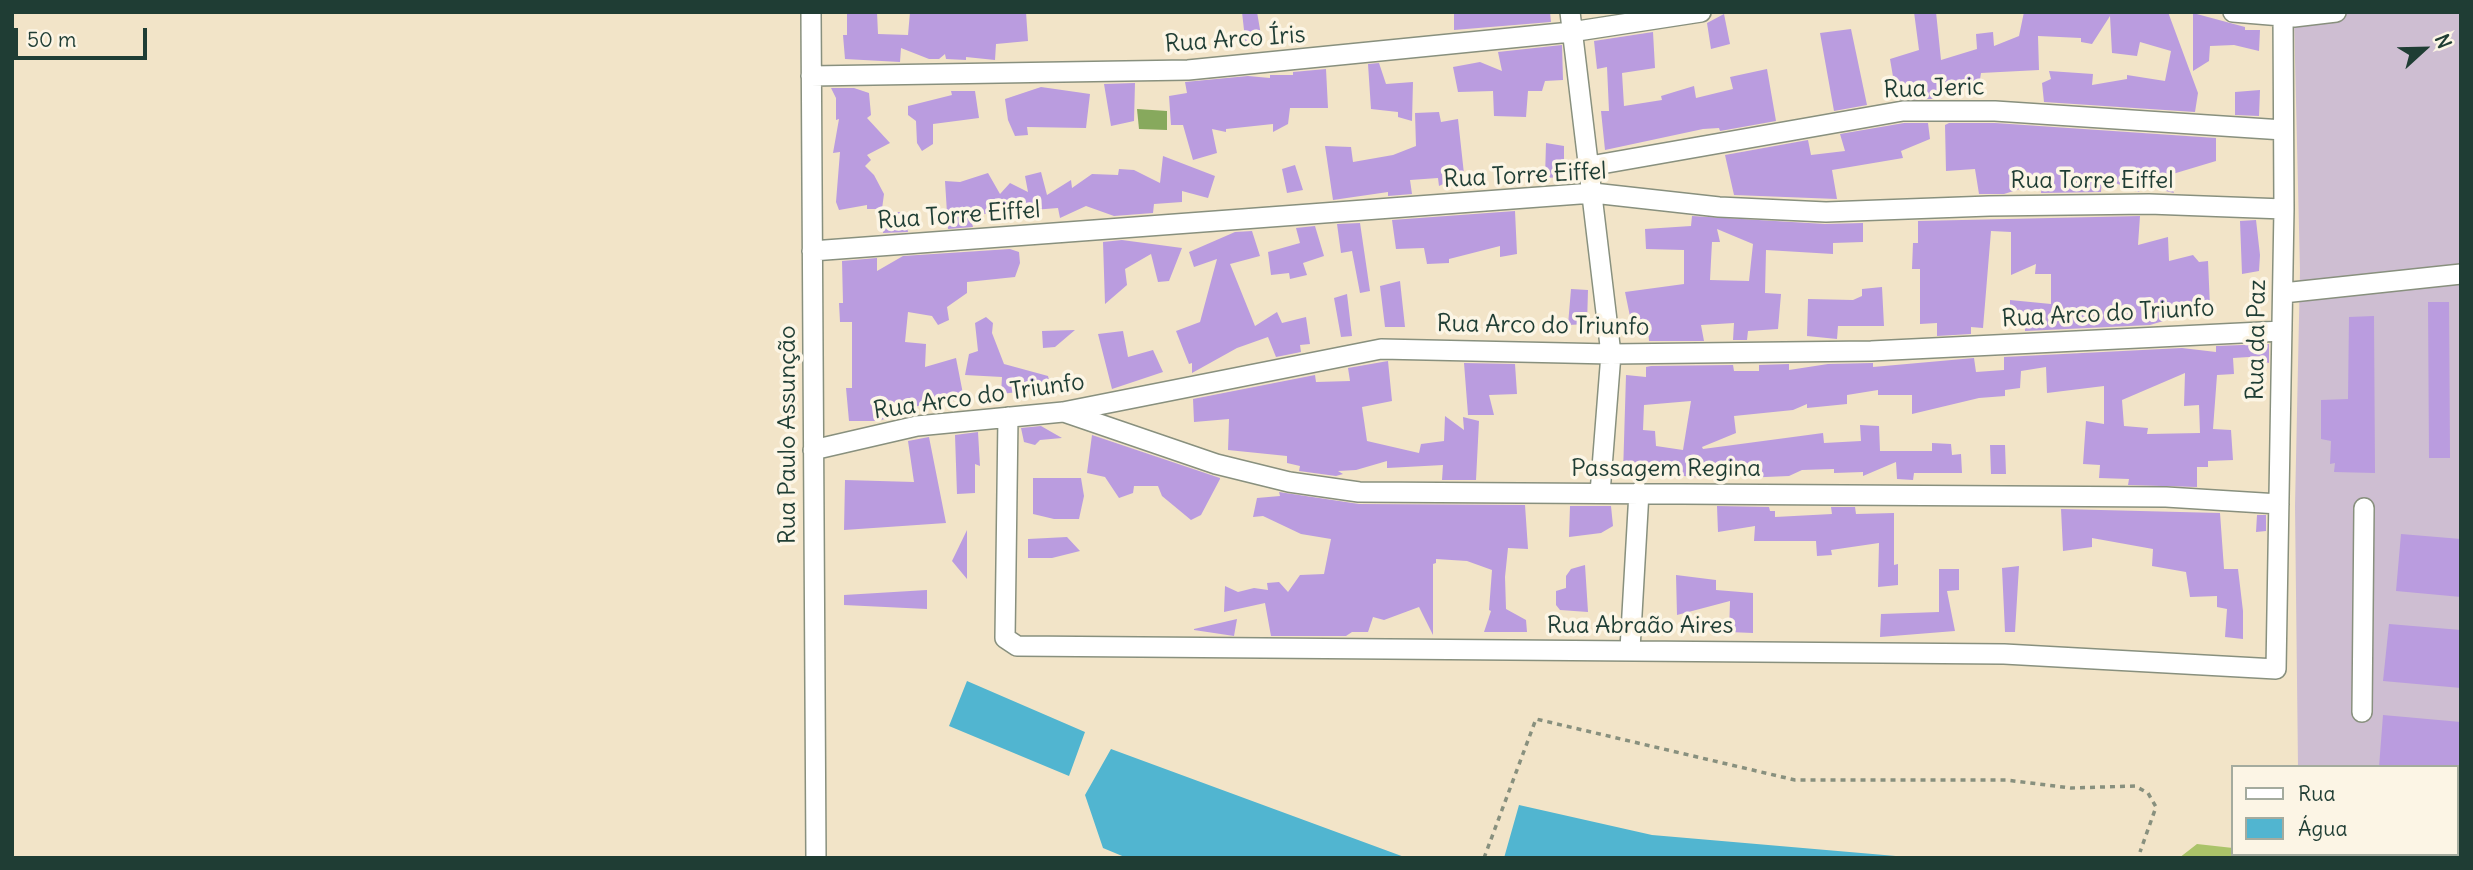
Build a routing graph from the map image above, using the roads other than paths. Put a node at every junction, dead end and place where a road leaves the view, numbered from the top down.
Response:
1 (811, 12) edge
2 (1570, 12) edge
3 (1700, 12) edge
4 (2233, 12) edge
5 (2336, 12) edge
6 (2283, 14) edge
7 (1571, 32) junction
8 (811, 76) junction
9 (2283, 130) junction
10 (1590, 166) junction
11 (1593, 193) junction
12 (2284, 209) junction
13 (812, 251) junction
14 (2461, 274) edge
15 (2283, 293) junction
16 (2282, 331) junction
17 (1611, 354) junction
18 (1063, 412) junction
19 (1008, 417) junction
20 (813, 450) junction
21 (1639, 492) junction
22 (1600, 493) junction
23 (2279, 504) junction
24 (2364, 508) dead end
25 (1630, 649) junction
26 (2276, 669) joint
27 (2362, 712) dead end
28 (816, 858) edge

1 - 8 street, Rua Paulo Assunção
2 - 7 street
3 - 7 street, Rua Arco Íris
4 - 6 street
5 - 6 street
6 - 9 street, Rua da Paz
7 - 8 street, Rua Arco Íris
7 - 10 street
8 - 13 street, Rua Paulo Assunção
9 - 10 street, Rua Jeric
9 - 12 street, Rua da Paz
10 - 11 street
11 - 12 street, Rua Torre Eiffel
11 - 13 street, Rua Torre Eiffel
11 - 17 street
12 - 15 street, Rua da Paz
13 - 20 street, Rua Paulo Assunção
14 - 15 street
15 - 16 street, Rua da Paz
16 - 17 street, Rua Arco do Triunfo
16 - 23 street, Rua da Paz
17 - 18 street, Rua Arco do Triunfo
17 - 22 street
18 - 19 street, Rua Arco do Triunfo
18 - 22 street, Passagem Regina
19 - 20 street, Rua Arco do Triunfo
19 - 25 street, Rua Abraão Aires
20 - 28 street, Rua Paulo Assunção
21 - 22 street, Passagem Regina
21 - 23 street, Passagem Regina
21 - 25 street
23 - 26 street, Rua da Paz
24 - 27 street
25 - 26 street, Rua Abraão Aires

